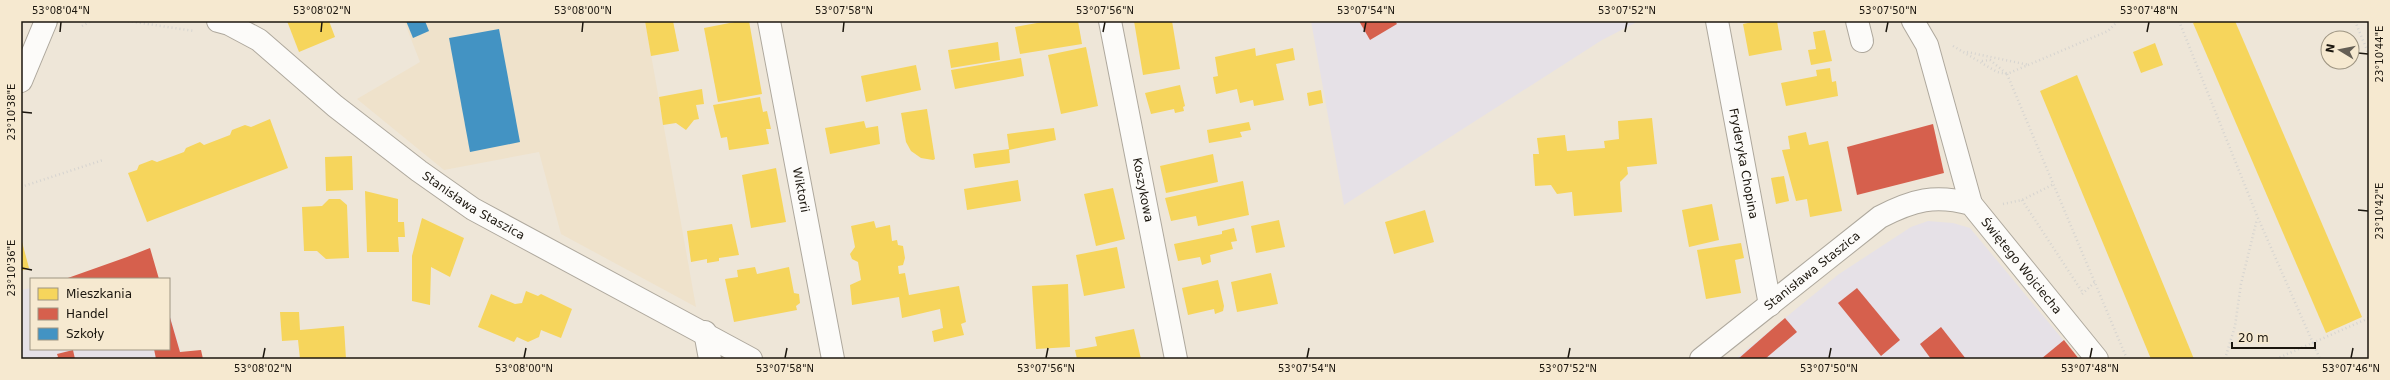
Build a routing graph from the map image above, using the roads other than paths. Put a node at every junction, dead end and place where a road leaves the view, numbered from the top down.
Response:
1 (46, 21) edge
2 (218, 21) edge
3 (769, 21) edge
4 (1110, 21) edge
5 (1717, 21) edge
6 (1913, 21) edge
7 (260, 30) edge
8 (21, 82) edge
9 (1971, 204) junction
10 (1770, 305) junction
11 (705, 332) junction
12 (710, 359) edge
13 (752, 359) edge
14 (833, 359) edge
15 (1176, 359) edge
16 (1701, 359) edge
17 (2097, 359) edge

1 - 8 street
2 - 7 street, Stanisława Staszica
3 - 14 street, Wiktorii
4 - 15 street, Koszykowa
5 - 10 street, Fryderyka Chopina
6 - 9 street
7 - 11 street, Stanisława Staszica
9 - 10 street, Stanisława Staszica
9 - 17 street, Świętego Wojciecha
10 - 16 street, Stanisława Staszica
11 - 12 street
11 - 13 street, Stanisława Staszica

